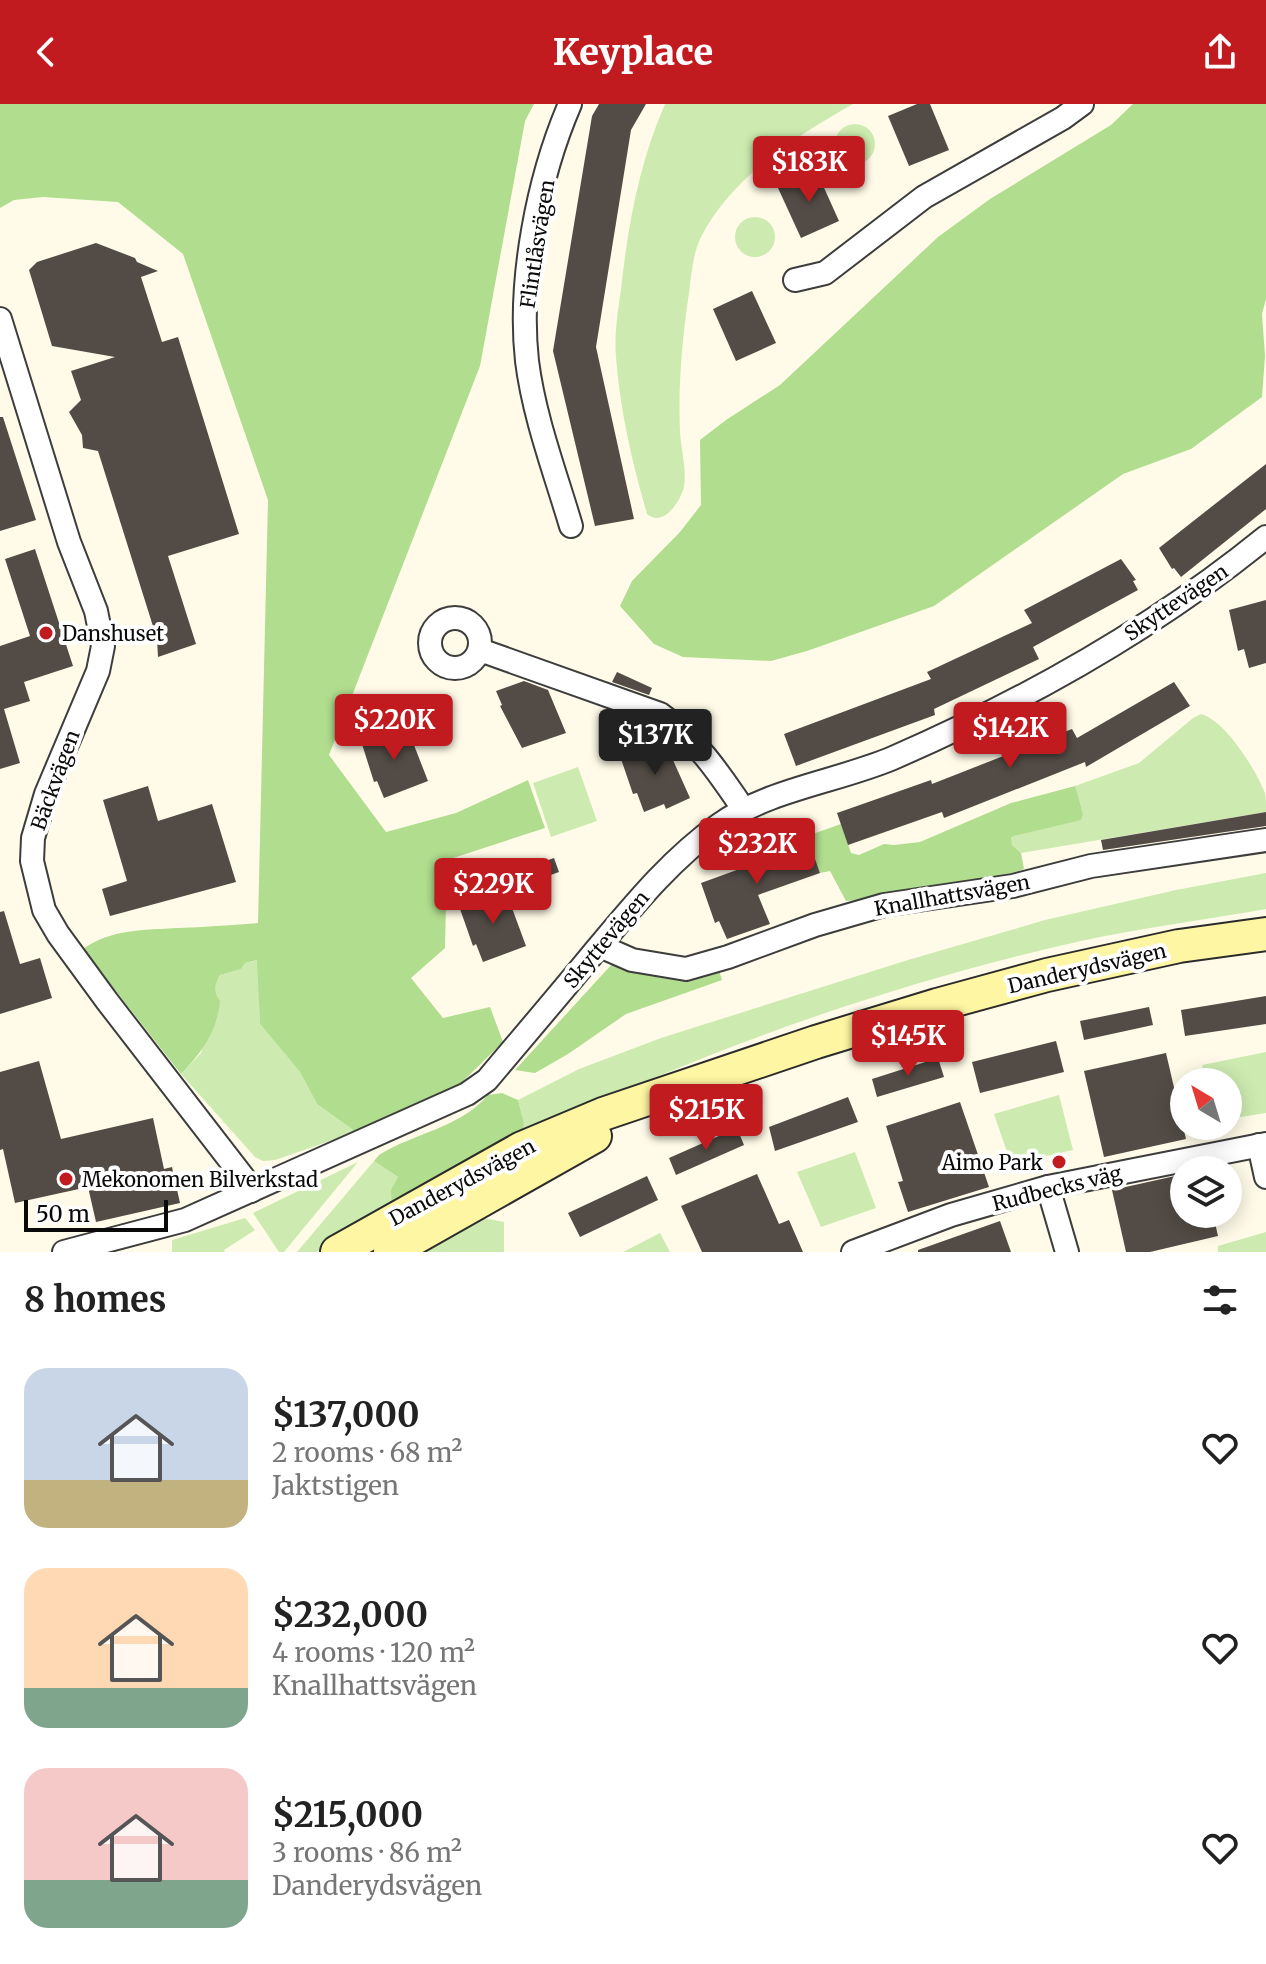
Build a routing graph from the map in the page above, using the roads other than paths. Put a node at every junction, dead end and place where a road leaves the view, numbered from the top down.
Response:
1 (570, 104) edge
2 (1082, 104) edge
3 (795, 280) dead end
4 (0, 319) edge
5 (571, 526) dead end
6 (1266, 537) edge
7 (480, 650) dead end
8 (744, 810) junction
9 (1266, 840) edge
10 (1266, 934) edge
11 (600, 946) junction
12 (682, 1088) junction
13 (1262, 1145) edge
14 (1266, 1177) edge
15 (1048, 1187) junction
16 (251, 1191) junction
17 (341, 1251) edge
18 (64, 1252) edge
19 (390, 1252) edge
20 (853, 1252) edge
21 (1067, 1252) edge

1 - 5 street, Flintlåsvägen
2 - 3 street
4 - 16 street, Bäckvägen
6 - 8 street, Skyttevägen
7 - 8 street
8 - 11 street, Skyttevägen
9 - 11 street, Knallhattsvägen
10 - 12 main road, Danderydsvägen
11 - 16 street, Skyttevägen
12 - 17 main road, Danderydsvägen
12 - 19 main road, Danderydsvägen
13 - 14 street
13 - 15 street, Rudbecks väg
15 - 20 street, Rudbecks väg
15 - 21 street
16 - 18 street, Skyttevägen

